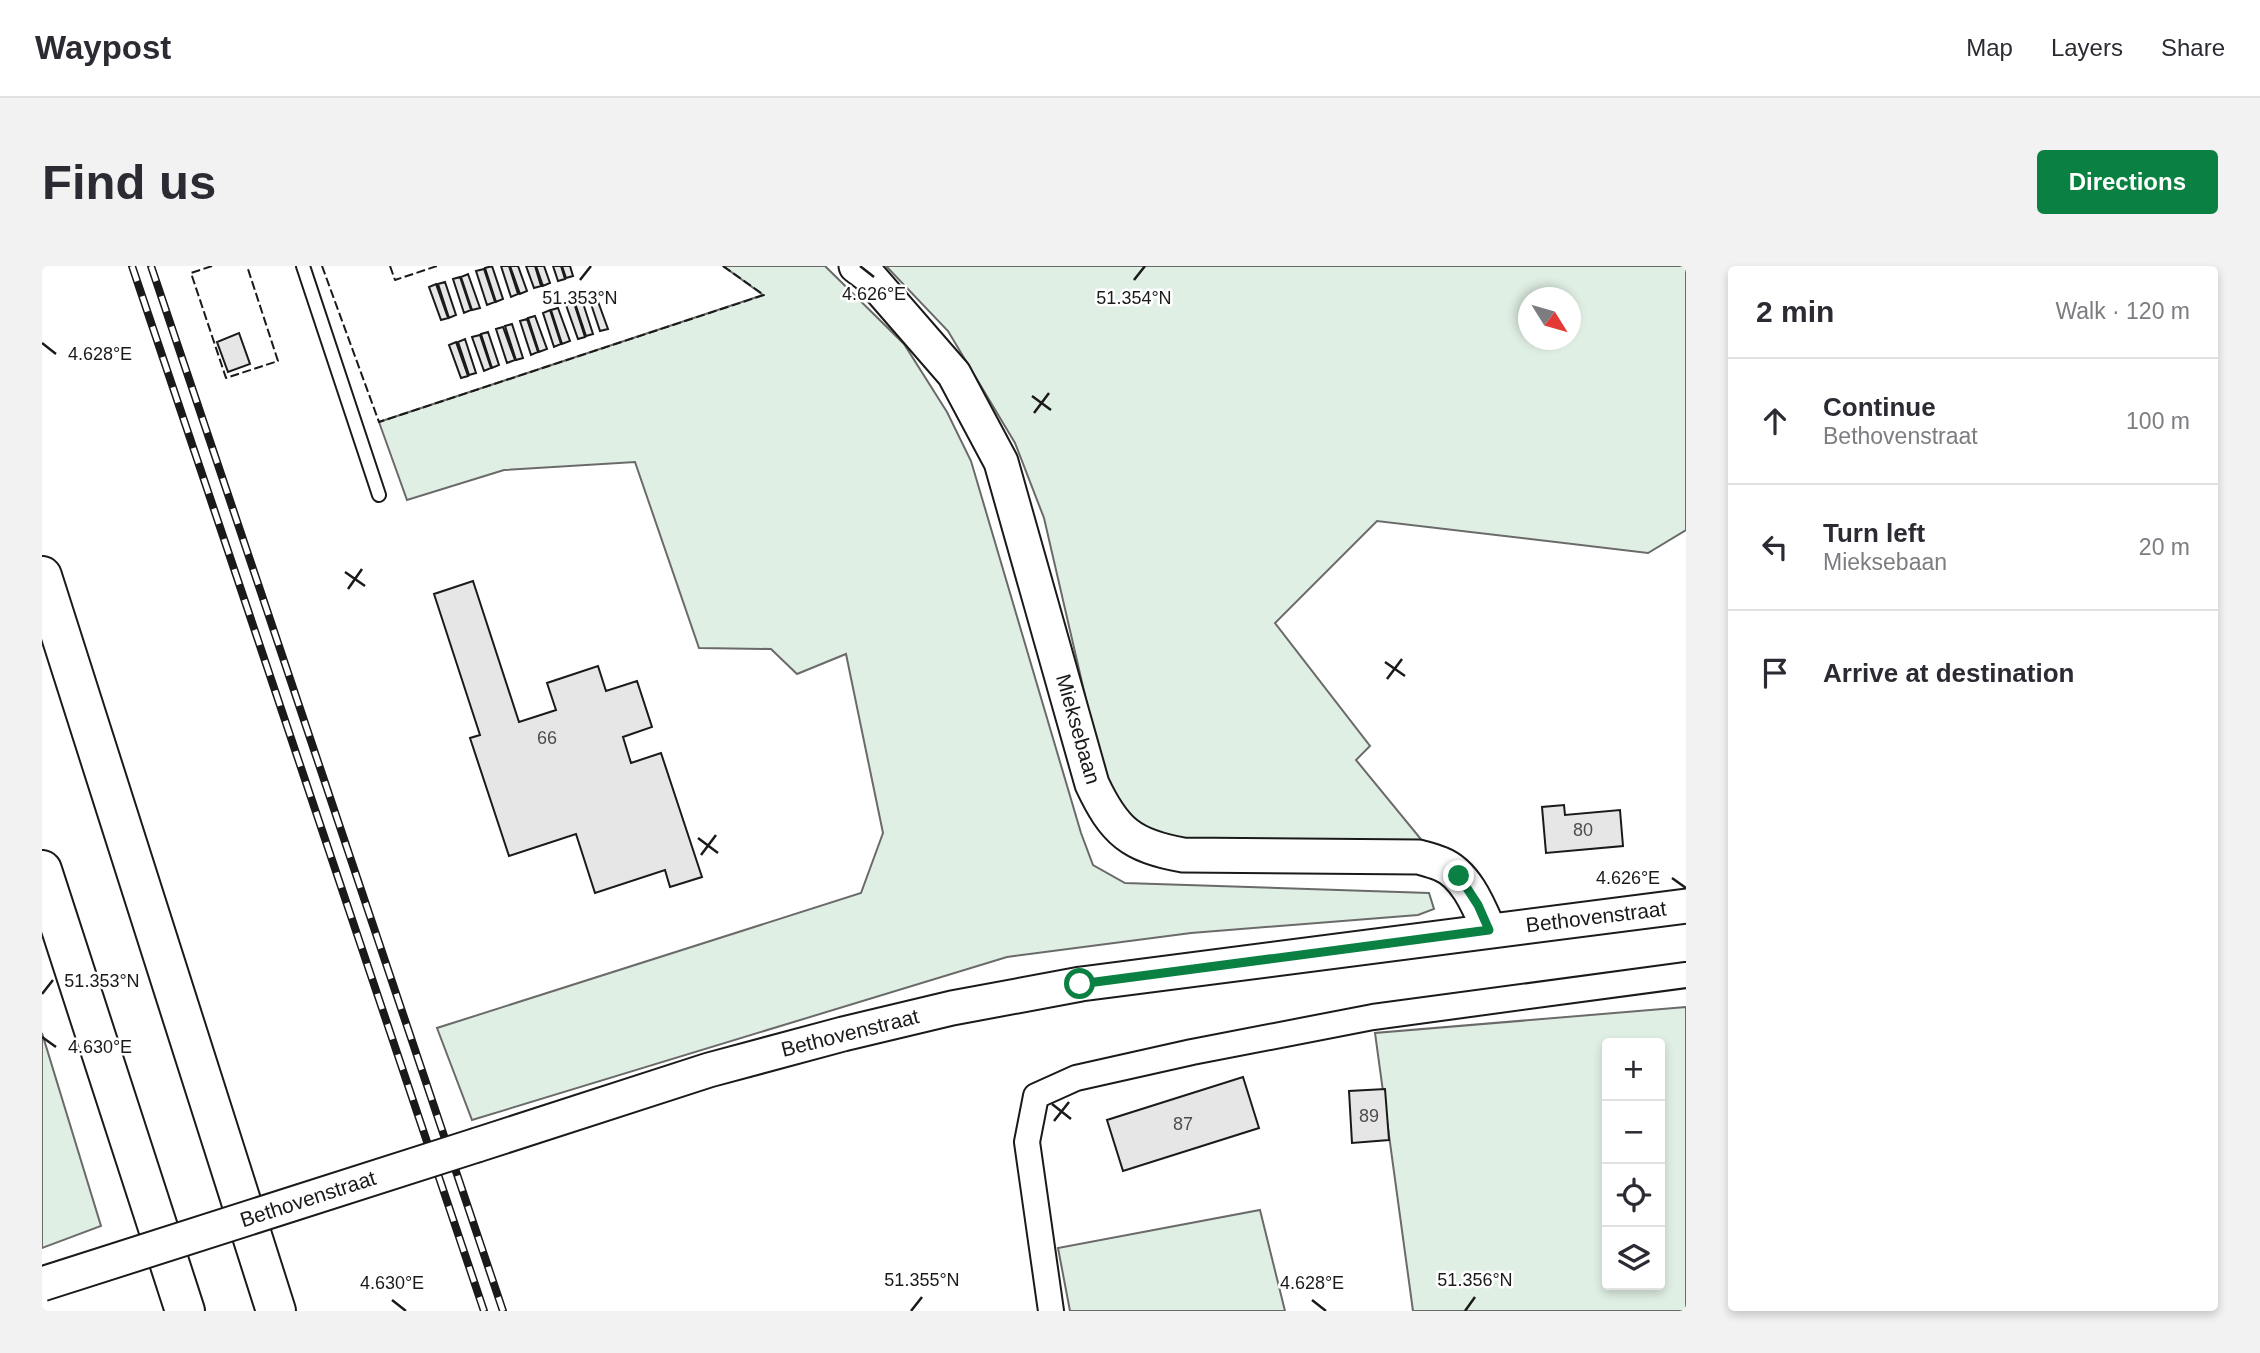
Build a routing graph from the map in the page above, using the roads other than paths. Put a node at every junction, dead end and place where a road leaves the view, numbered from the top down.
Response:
1 (303, 266) edge
2 (856, 266) edge
3 (379, 495) dead end
4 (42, 576) edge
5 (42, 870) edge
6 (1686, 906) edge
7 (1489, 930) junction
8 (1686, 975) edge
9 (42, 1284) edge
10 (185, 1311) edge
11 (276, 1311) edge
12 (1051, 1311) edge

1 - 3 lane
2 - 7 main road, Mieksebaan
4 - 11 highway
5 - 10 highway
6 - 7 main road, Bethovenstraat
7 - 9 main road, Bethovenstraat, bridge
8 - 12 street

